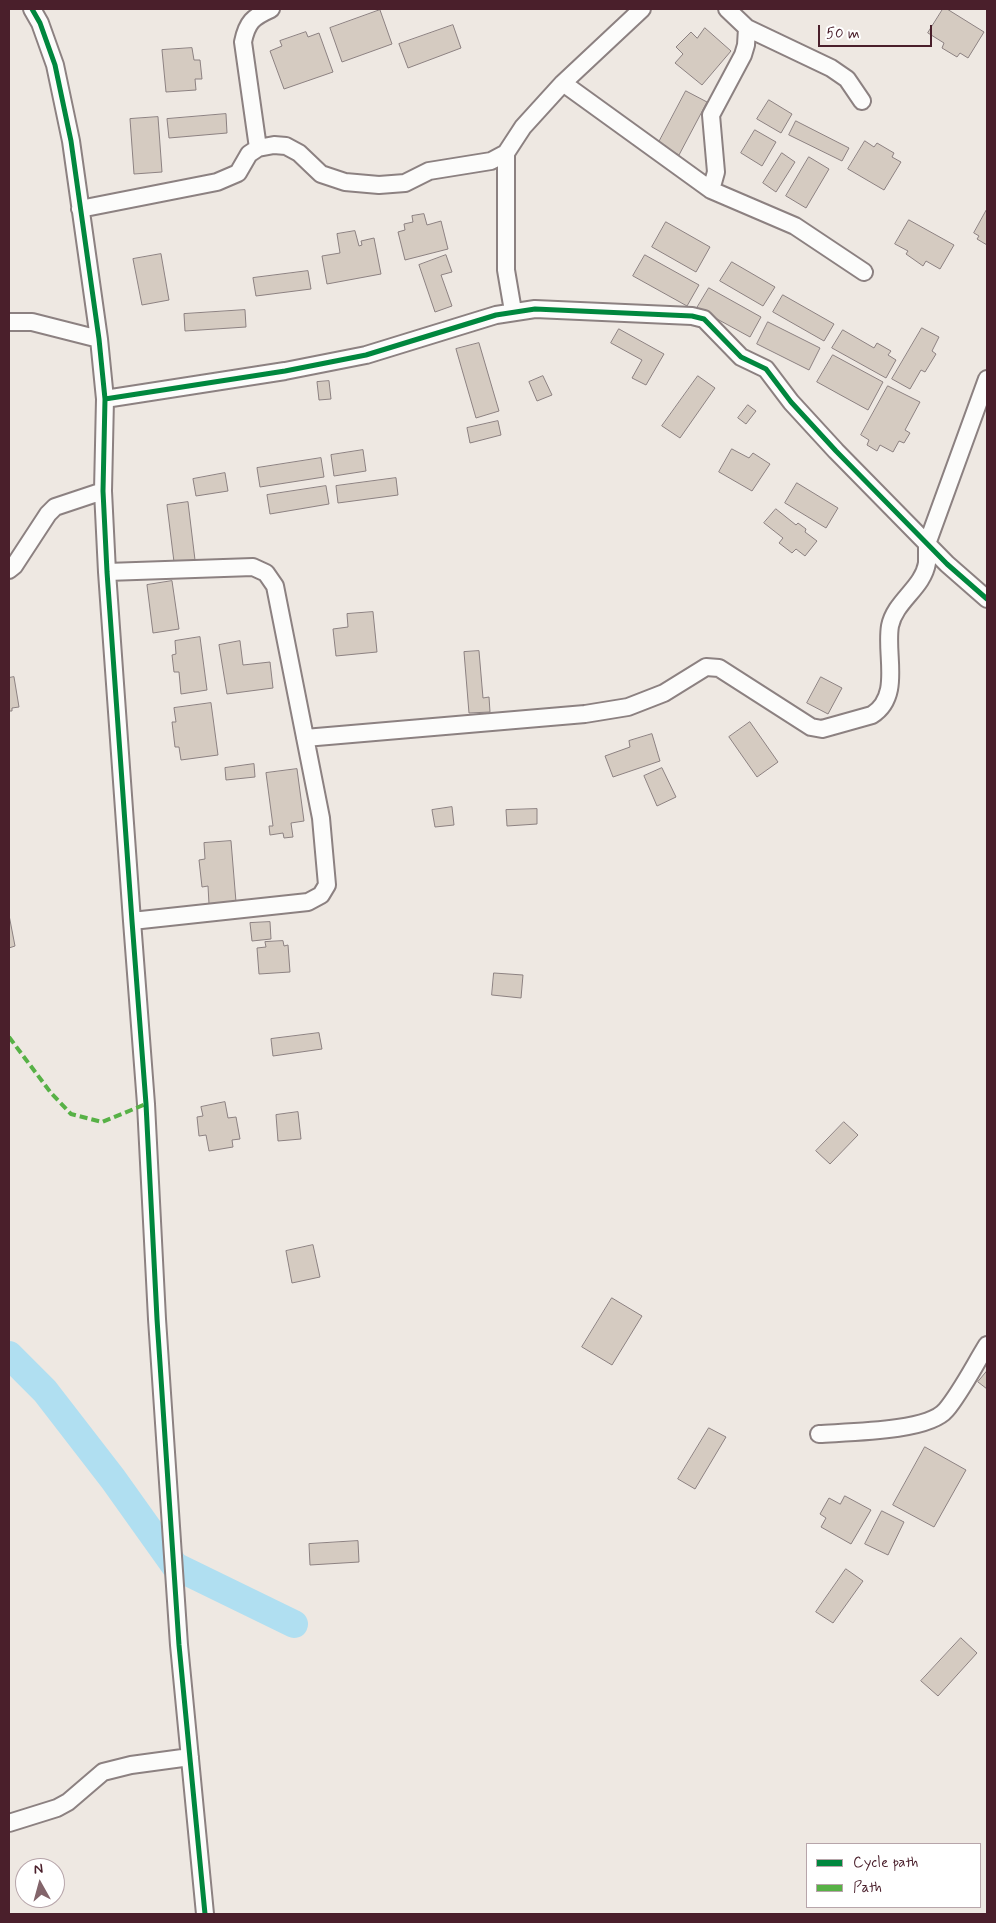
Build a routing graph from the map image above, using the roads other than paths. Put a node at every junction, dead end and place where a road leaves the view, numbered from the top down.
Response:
1 (32, 9) edge
2 (271, 9) edge
3 (642, 9) edge
4 (727, 9) edge
5 (746, 28) junction
6 (563, 83) junction
7 (862, 101) dead end
8 (258, 148) junction
9 (506, 153) junction
10 (711, 190) junction
11 (80, 209) junction
12 (864, 272) dead end
13 (512, 312) junction
14 (9, 322) edge
15 (99, 339) junction
16 (987, 379) edge
17 (105, 399) junction
18 (102, 491) junction
19 (927, 544) junction
20 (9, 570) edge
21 (108, 572) junction
22 (987, 599) edge
23 (304, 738) junction
24 (132, 921) junction
25 (987, 1345) edge
26 (819, 1434) dead end
27 (190, 1757) junction
28 (9, 1823) edge
29 (205, 1914) edge

1 - 11 street
2 - 8 street
3 - 6 street
4 - 5 street
5 - 7 street
5 - 10 street
6 - 9 street
6 - 10 street
8 - 9 street
8 - 11 street
9 - 13 street
10 - 12 street
11 - 15 street
13 - 17 street
13 - 19 street
14 - 15 street
15 - 17 street
16 - 19 street
17 - 18 street
18 - 20 street
18 - 21 street
19 - 22 street
19 - 23 street
21 - 23 street
21 - 24 street
23 - 24 street
24 - 27 street
25 - 26 street
27 - 28 street
27 - 29 street

